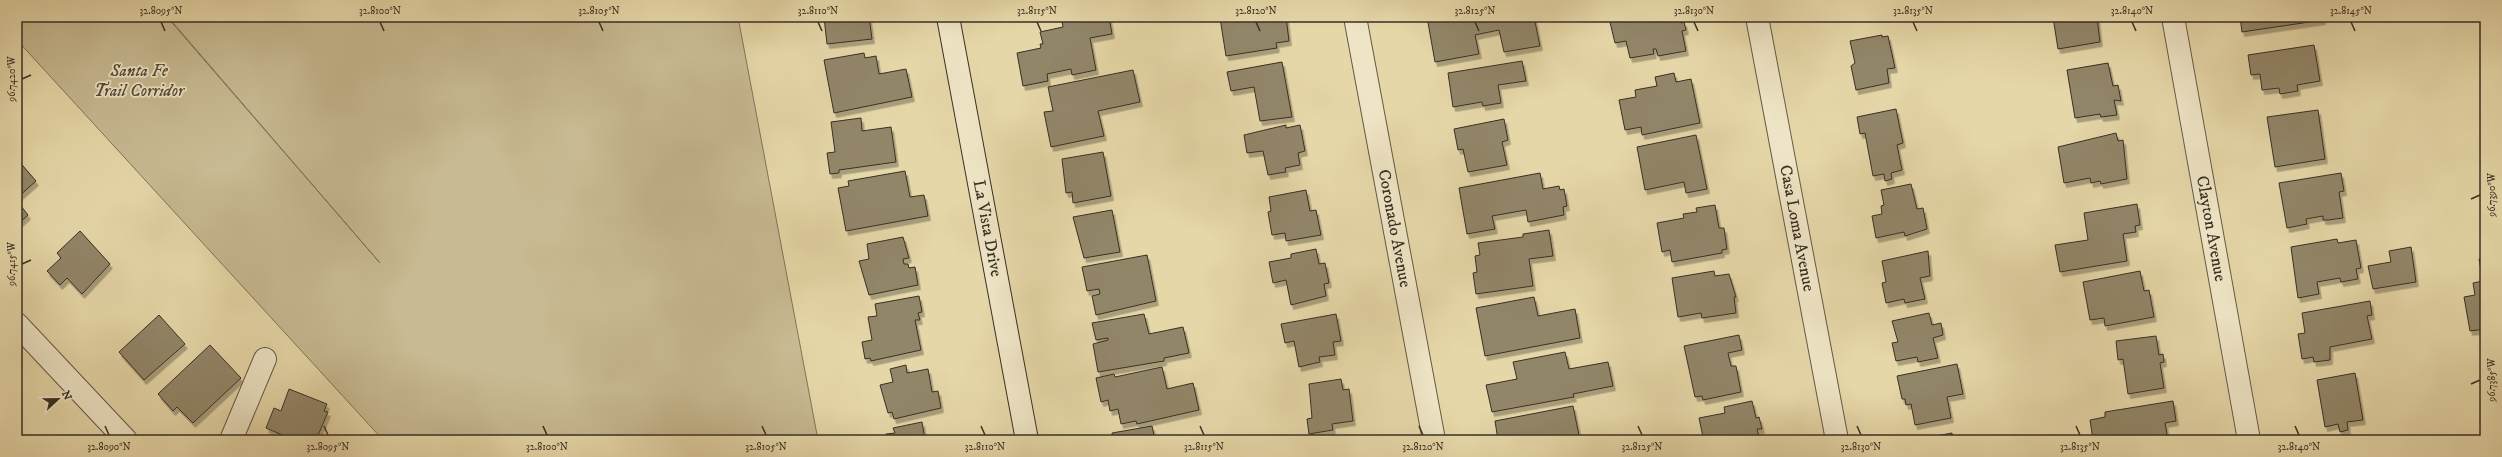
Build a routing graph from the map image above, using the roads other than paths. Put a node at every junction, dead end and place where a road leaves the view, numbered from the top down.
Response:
1 (948, 17) edge
2 (1355, 17) edge
3 (1757, 17) edge
4 (2173, 17) edge
5 (17, 324) edge
6 (265, 359) dead end
7 (126, 440) edge
8 (231, 440) edge
9 (1027, 440) edge
10 (1434, 440) edge
11 (1837, 440) edge
12 (2249, 440) edge

1 - 9 street, La Vista Drive
2 - 10 street, Coronado Avenue
3 - 11 street, Casa Loma Avenue
4 - 12 street, Clayton Avenue
5 - 7 street
6 - 8 street

